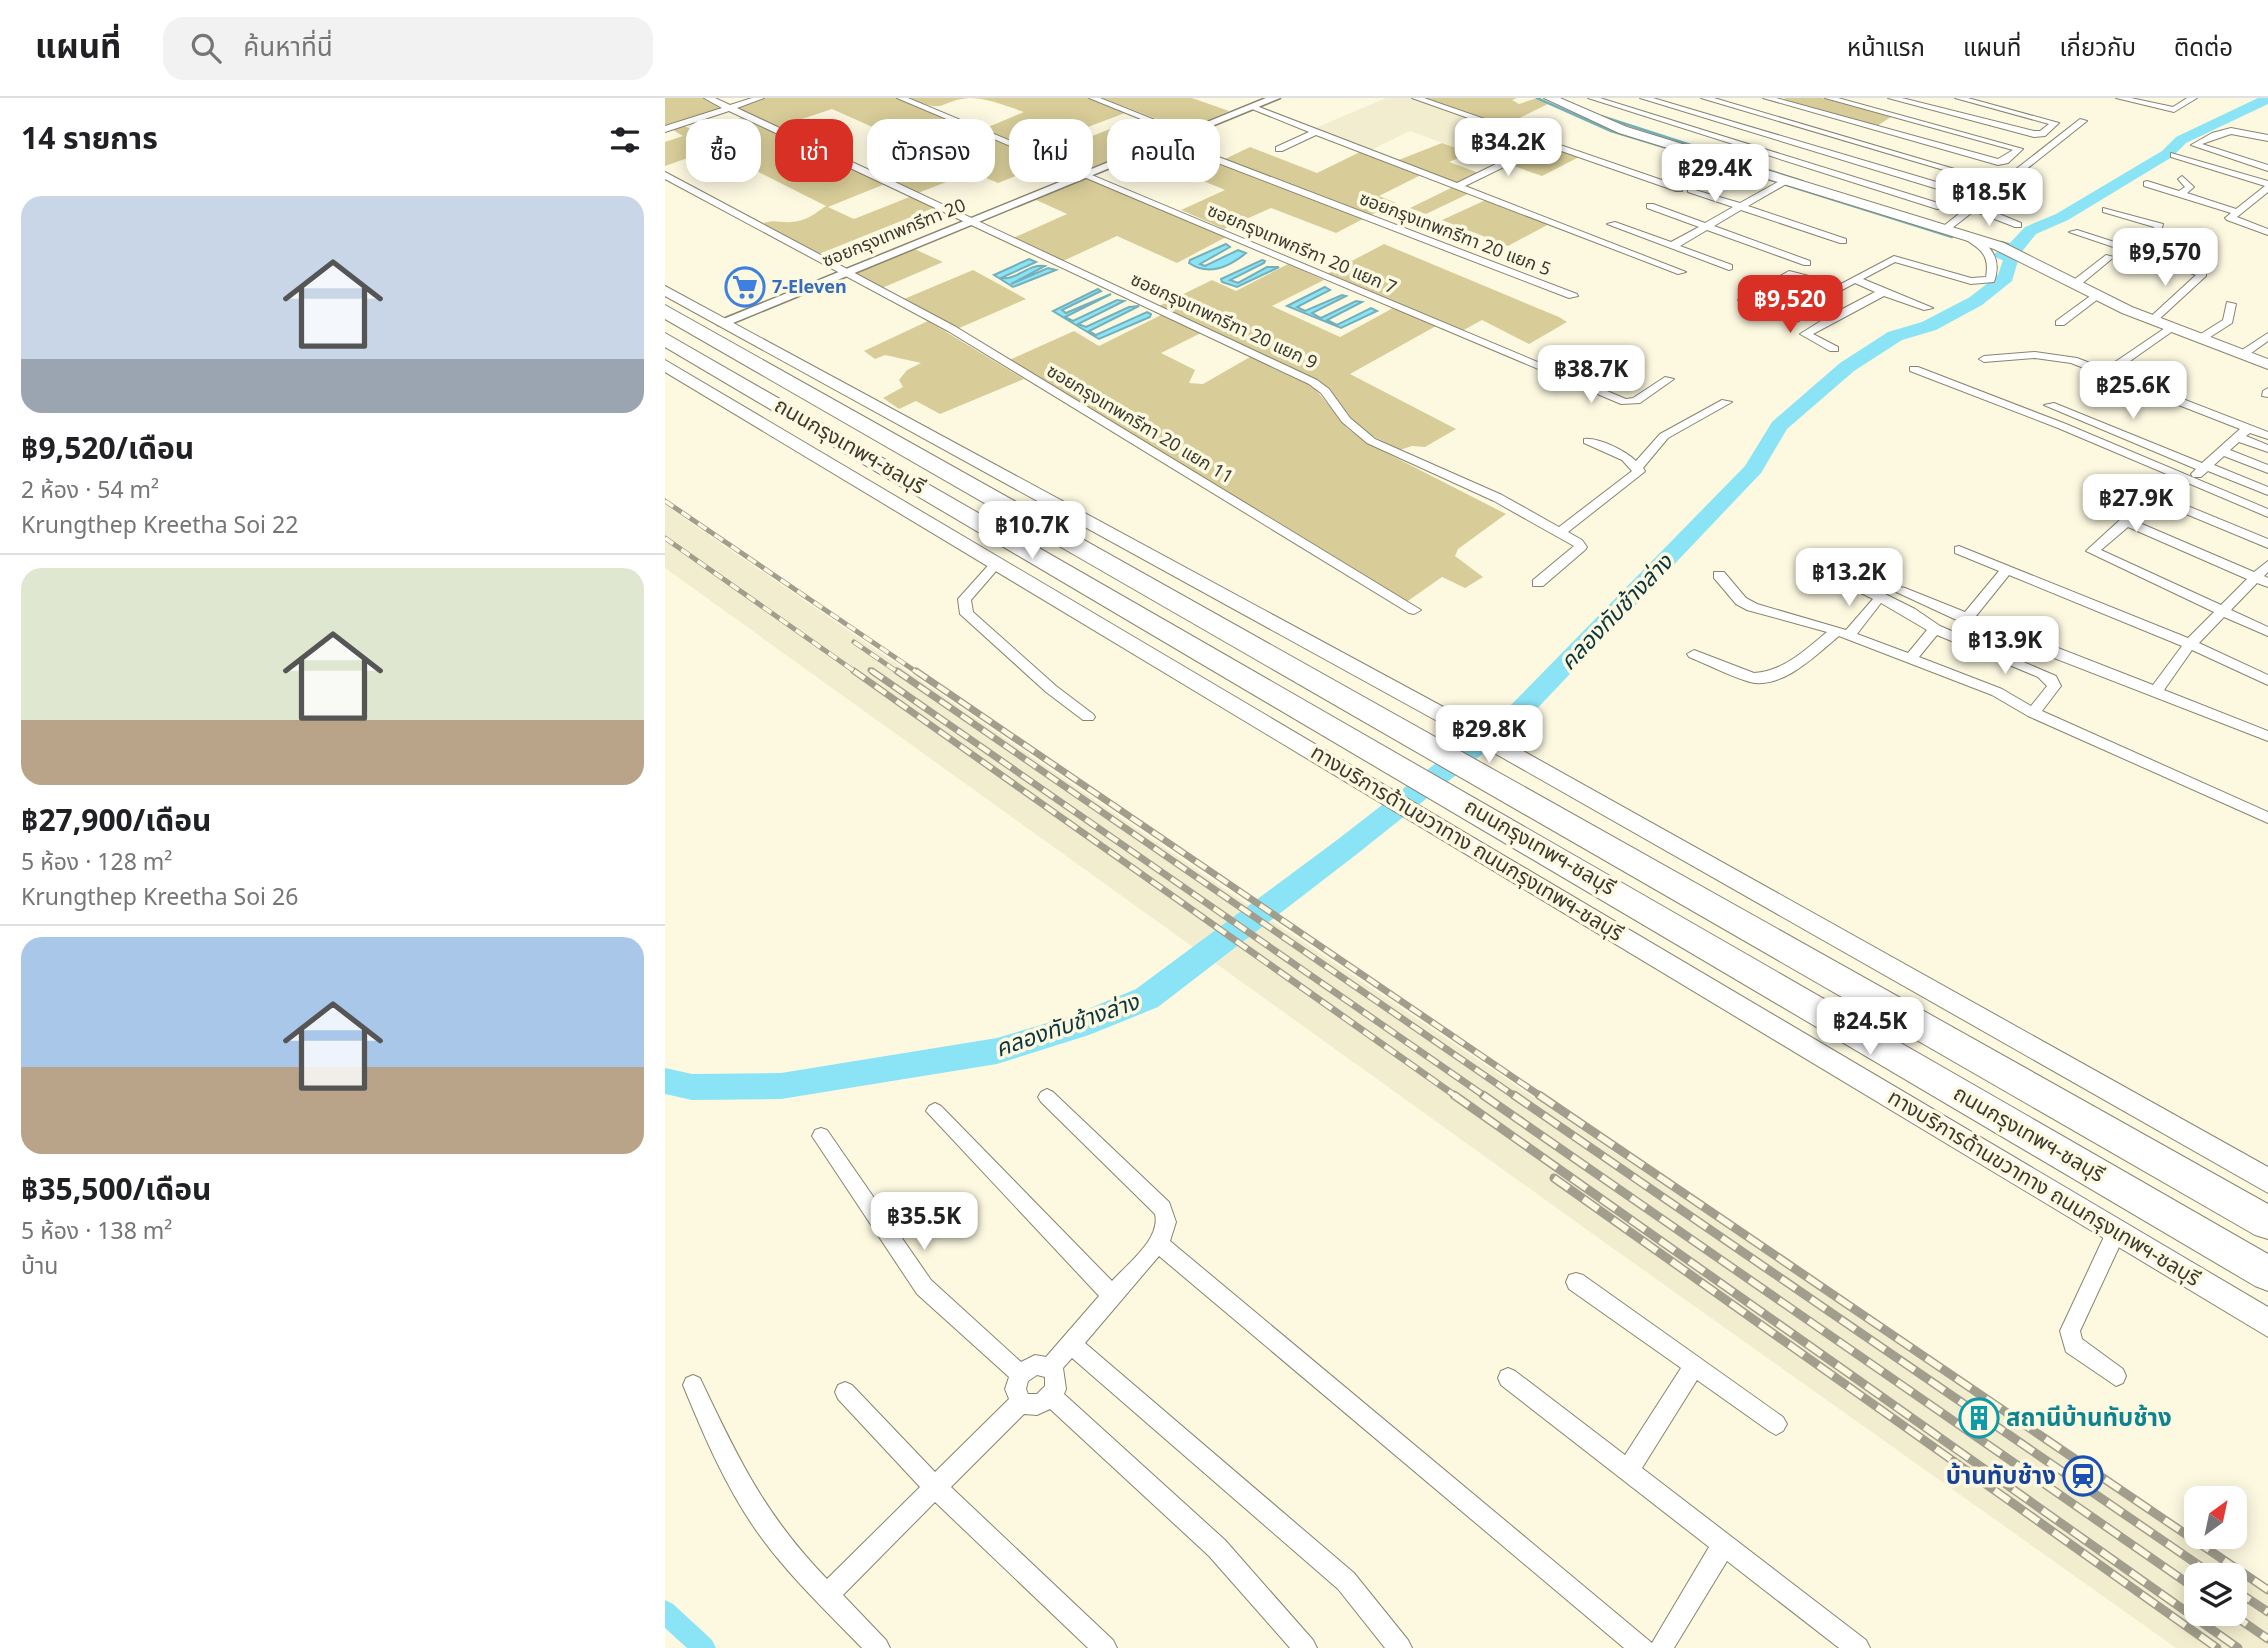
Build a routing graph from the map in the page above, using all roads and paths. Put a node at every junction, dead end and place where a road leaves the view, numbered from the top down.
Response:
1 (708, 98) edge
2 (760, 98) edge
3 (901, 98) edge
4 (1093, 98) edge
5 (1275, 98) edge
6 (1416, 98) edge
7 (1550, 98) edge
8 (1592, 98) edge
9 (1644, 98) edge
10 (1705, 98) edge
11 (1767, 98) edge
12 (1829, 98) edge
13 (1892, 98) edge
14 (1959, 98) edge
15 (2120, 98) edge
16 (2193, 98) edge
17 (1849, 100) edge
18 (1251, 107) junction
19 (729, 108) junction
20 (1826, 114) junction
21 (1896, 116) junction
22 (1147, 119) edge
23 (1220, 120) edge
24 (2083, 121) dead end
25 (1804, 127) junction
26 (665, 129) edge
27 (1878, 129) junction
28 (1316, 132) junction
29 (2268, 138) edge
30 (1782, 139) junction
31 (1009, 143) edge
32 (1547, 143) junction
33 (1279, 149) dead end
34 (1760, 152) junction
35 (2174, 155) dead end
36 (1220, 161) edge
37 (1727, 163) junction
38 (2268, 168) edge
39 (1745, 169) junction
40 (665, 175) edge
41 (1093, 178) edge
42 (2182, 179) dead end
43 (1063, 182) edge
44 (1780, 184) junction
45 (2147, 184) dead end
46 (1457, 186) junction
47 (1679, 189) dead end
48 (2267, 189) edge
49 (1691, 190) dead end
50 (1962, 192) junction
51 (2180, 194) junction
52 (2251, 201) junction
53 (1650, 206) dead end
54 (1741, 206) junction
55 (1973, 207) junction
56 (2268, 207) edge
57 (2106, 210) dead end
58 (2237, 212) junction
59 (969, 220) junction
60 (1612, 224) dead end
61 (2018, 225) dead end
62 (1706, 226) junction
63 (1944, 229) junction
64 (2074, 232) dead end
65 (2268, 232) edge
66 (1966, 236) junction
67 (1843, 241) dead end
68 (1672, 246) junction
69 (2109, 257) dead end
70 (1807, 263) dead end
71 (1729, 267) dead end
72 (2182, 267) junction
73 (845, 272) junction
74 (1681, 272) dead end
75 (1855, 279) junction
76 (2075, 284) junction
77 (665, 290) edge
78 (1883, 292) junction
79 (1573, 296) dead end
80 (1772, 296) dead end
81 (2097, 296) junction
82 (2231, 304) dead end
83 (1928, 309) dead end
84 (665, 311) edge
85 (1795, 319) dead end
86 (1832, 319) junction
87 (2152, 320) junction
88 (723, 322) junction
89 (2060, 323) dead end
90 (2172, 328) junction
91 (2268, 336) edge
92 (665, 339) edge
93 (2200, 339) junction
94 (1834, 349) dead end
95 (2243, 354) junction
96 (1984, 359) dead end
97 (2119, 364) dead end
98 (2268, 364) edge
99 (665, 365) edge
100 (1914, 369) dead end
101 (1669, 379) dead end
102 (1726, 402) dead end
103 (2050, 405) dead end
104 (2242, 433) junction
105 (2267, 434) edge
106 (1588, 441) dead end
107 (2268, 449) edge
108 (2221, 451) junction
109 (1637, 467) junction
110 (2205, 467) junction
111 (2268, 470) edge
112 (2190, 480) junction
113 (2268, 491) edge
114 (2268, 513) edge
115 (2126, 521) junction
116 (1560, 533) junction
117 (2268, 544) edge
118 (1959, 550) dead end
119 (997, 563) junction
120 (2268, 565) edge
121 (2007, 570) junction
122 (1848, 572) dead end
123 (1719, 575) dead end
124 (2262, 580) edge
125 (1538, 583) dead end
126 (1900, 592) dead end
127 (1875, 602) dead end
128 (1414, 610) dead end
129 (2222, 611) junction
130 (1966, 619) junction
131 (1935, 629) junction
132 (2268, 632) edge
133 (1843, 633) junction
134 (2190, 644) junction
135 (1694, 654) dead end
136 (1910, 659) junction
137 (2268, 680) edge
138 (2155, 692) junction
139 (2033, 713) junction
140 (1088, 717) dead end
141 (2268, 736) edge
142 (2268, 818) edge
143 (1047, 1097) dead end
144 (935, 1111) dead end
145 (821, 1136) dead end
146 (2268, 1181) edge
147 (2268, 1223) edge
148 (2116, 1232) junction
149 (1158, 1244) junction
150 (2268, 1274) edge
151 (1576, 1282) dead end
152 (1112, 1295) junction
153 (2268, 1323) edge
154 (1071, 1344) junction
155 (1694, 1366) junction
156 (1050, 1368) junction
157 (1020, 1374) junction
158 (2116, 1376) dead end
159 (1508, 1378) dead end
160 (693, 1385) dead end
161 (845, 1392) dead end
162 (1051, 1396) junction
163 (1021, 1402) junction
164 (1776, 1424) dead end
165 (1628, 1470) junction
166 (934, 1486) junction
167 (1724, 1544) junction
168 (828, 1594) junction
169 (878, 1648) edge
170 (1105, 1648) edge
171 (1305, 1648) edge
172 (1400, 1648) edge
173 (1642, 1648) edge
174 (1661, 1648) edge
175 (1858, 1648) edge

1 - 19 street, ซอยกรุงเทพกรีฑา 20 แยก 9
2 - 19 street
3 - 31 street, ซอยกรุงเทพกรีฑา 20 แยก 7
4 - 22 street
5 - 18 street, ซอยกรุงเทพกรีฑา 20
6 - 32 street
7 - 37 main road
8 - 34 street
9 - 30 street
10 - 25 street
11 - 20 street
12 - 17 street
13 - 14 street
15 - 16 street
17 - 21 street
18 - 23 street, ซอยกรุงเทพกรีฑา 20
18 - 28 street
19 - 26 street
19 - 59 street, ซอยกรุงเทพกรีฑา 20 แยก 9
20 - 25 street
20 - 27 street
21 - 27 street
21 - 27 street
24 - 55 street
25 - 30 street
25 - 50 street
28 - 33 street
28 - 46 street
29 - 38 street
30 - 34 street
30 - 50 street
32 - 46 street
32 - 47 street
34 - 37 street
34 - 39 street
34 - 50 street
35 - 48 street
36 - 79 street, ซอยกรุงเทพกรีฑา 20 แยก 5
37 - 39 main road
39 - 44 main road
40 - 73 street, ซอยกรุงเทพกรีฑา 20 แยก 11
41 - 101 street, ซอยกรุงเทพกรีฑา 20 แยก 7
42 - 51 street
43 - 59 street, ซอยกรุงเทพกรีฑา 20
44 - 54 street
44 - 63 main road
45 - 51 street
46 - 74 street
48 - 52 street
49 - 54 street
51 - 58 street
52 - 56 street
52 - 58 street
53 - 62 street
54 - 62 street
54 - 67 street
55 - 61 street
55 - 63 street
57 - 72 street
58 - 65 street
59 - 73 street, ซอยกรุงเทพกรีฑา 20
59 - 116 street, ซอยกรุงเทพกรีฑา 20 แยก 9
60 - 68 street
62 - 68 street
62 - 70 street
63 - 66 main road
64 - 72 street
66 - 75 street
66 - 76 main road
68 - 71 street
69 - 76 street
72 - 87 street
73 - 88 street, ซอยกรุงเทพกรีฑา 20
73 - 128 street, ซอยกรุงเทพกรีฑา 20 แยก 11
75 - 78 street
75 - 85 street
76 - 81 main road
77 - 88 main road
78 - 83 street
78 - 86 street
80 - 86 street
81 - 87 main road
81 - 89 street
82 - 93 street
84 - 147 highway, ถนนกรุงเทพฯ-ชลบุรี
86 - 94 street
87 - 90 main road
88 - 146 main road
90 - 93 main road
90 - 97 street
91 - 95 street
92 - 150 highway, ถนนกรุงเทพฯ-ชลบุรี
93 - 95 main road
95 - 98 main road
96 - 104 street
99 - 119 main road, ทางบริการด้านขวาทาง ถนนกรุงเทพฯ-ชลบุรี
100 - 112 street
102 - 109 street
103 - 110 street
104 - 105 street
104 - 107 street
104 - 108 street
106 - 109 street
108 - 110 street
108 - 111 street
109 - 116 street
110 - 112 street
110 - 113 street
112 - 114 street
115 - 117 street
115 - 124 street
115 - 129 street
116 - 125 street, ซอยกรุงเทพกรีฑา 20 แยก 9
118 - 121 street
119 - 140 street
119 - 148 main road, ทางบริการด้านขวาทาง ถนนกรุงเทพฯ-ชลบุรี
120 - 124 street
121 - 130 street
121 - 134 street
122 - 131 street
123 - 133 street
124 - 129 street
126 - 130 street
127 - 133 street
129 - 132 street
129 - 134 street
130 - 138 street
131 - 136 street
131 - 139 street
133 - 135 street
133 - 136 street
134 - 137 street
134 - 138 street
136 - 139 street
138 - 141 street
139 - 142 street
143 - 149 street
144 - 152 street
145 - 157 street
148 - 153 main road, ทางบริการด้านขวาทาง ถนนกรุงเทพฯ-ชลบุรี
148 - 158 street
149 - 152 street
149 - 173 street
151 - 155 street
152 - 154 street
154 - 156 street
154 - 172 street
155 - 164 street
155 - 165 street
156 - 157 street
156 - 162 street
157 - 163 street
159 - 165 street
160 - 168 street
161 - 166 street
162 - 163 street
162 - 171 street
163 - 166 street
165 - 167 street
166 - 168 street
166 - 170 street
167 - 174 street
167 - 175 street
168 - 169 street

